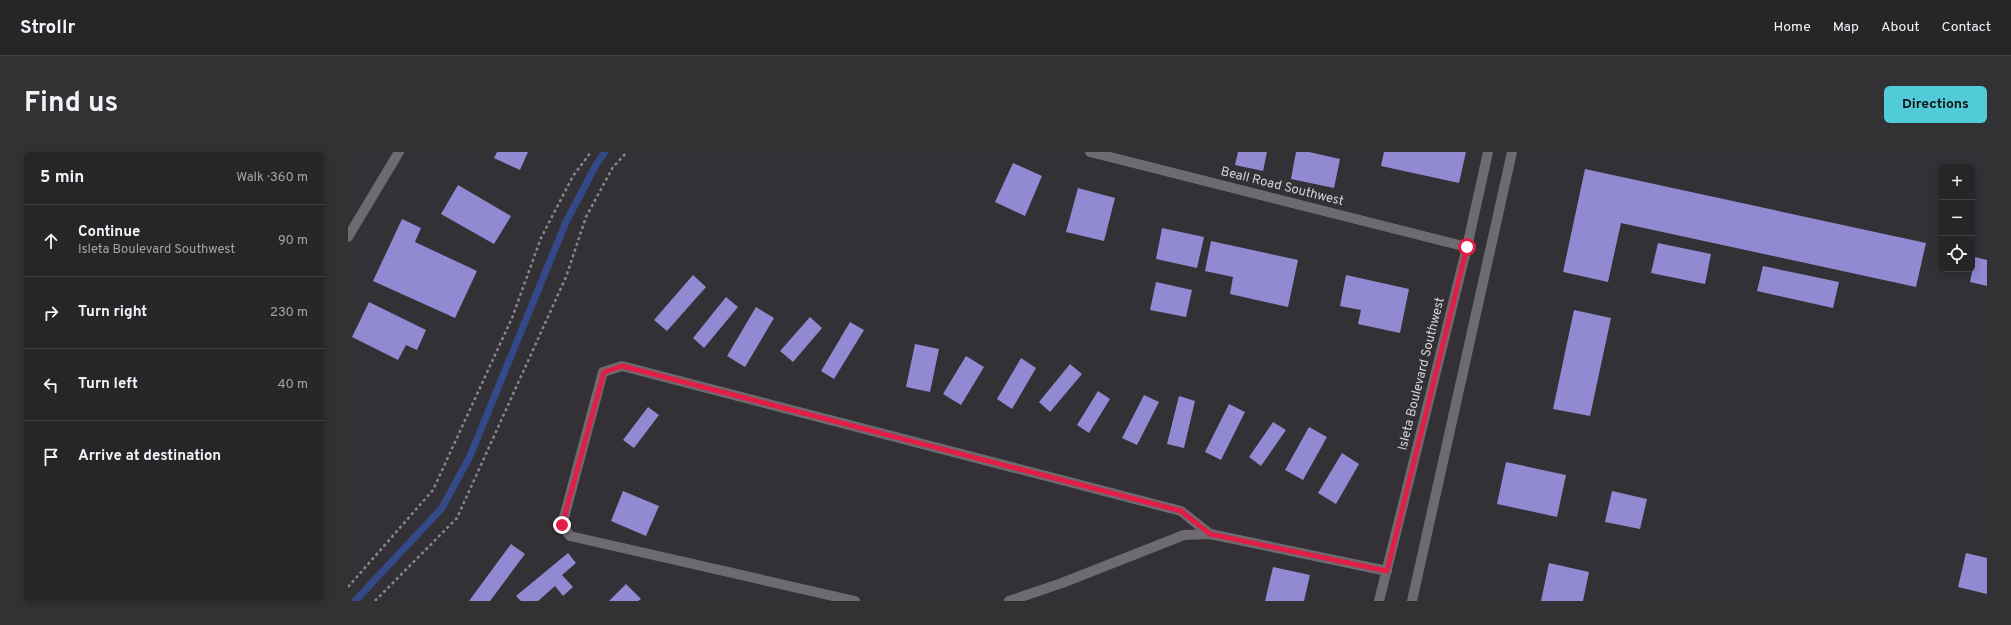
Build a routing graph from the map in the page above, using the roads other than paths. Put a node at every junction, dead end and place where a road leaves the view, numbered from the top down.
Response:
1 (399, 152) edge
2 (1090, 152) edge
3 (1488, 152) edge
4 (1512, 152) edge
5 (348, 237) edge
6 (1467, 247) junction
7 (1210, 534) junction
8 (1387, 571) junction
9 (855, 601) edge
10 (1009, 601) edge
11 (1379, 601) edge
12 (1412, 601) edge

1 - 5 main road
2 - 6 main road, Beall Road Southwest
3 - 6 main road, Isleta Boulevard Southwest
4 - 12 main road
6 - 8 main road, Isleta Boulevard Southwest
7 - 8 main road
7 - 9 main road
7 - 10 main road
8 - 11 main road, Isleta Boulevard Southwest

